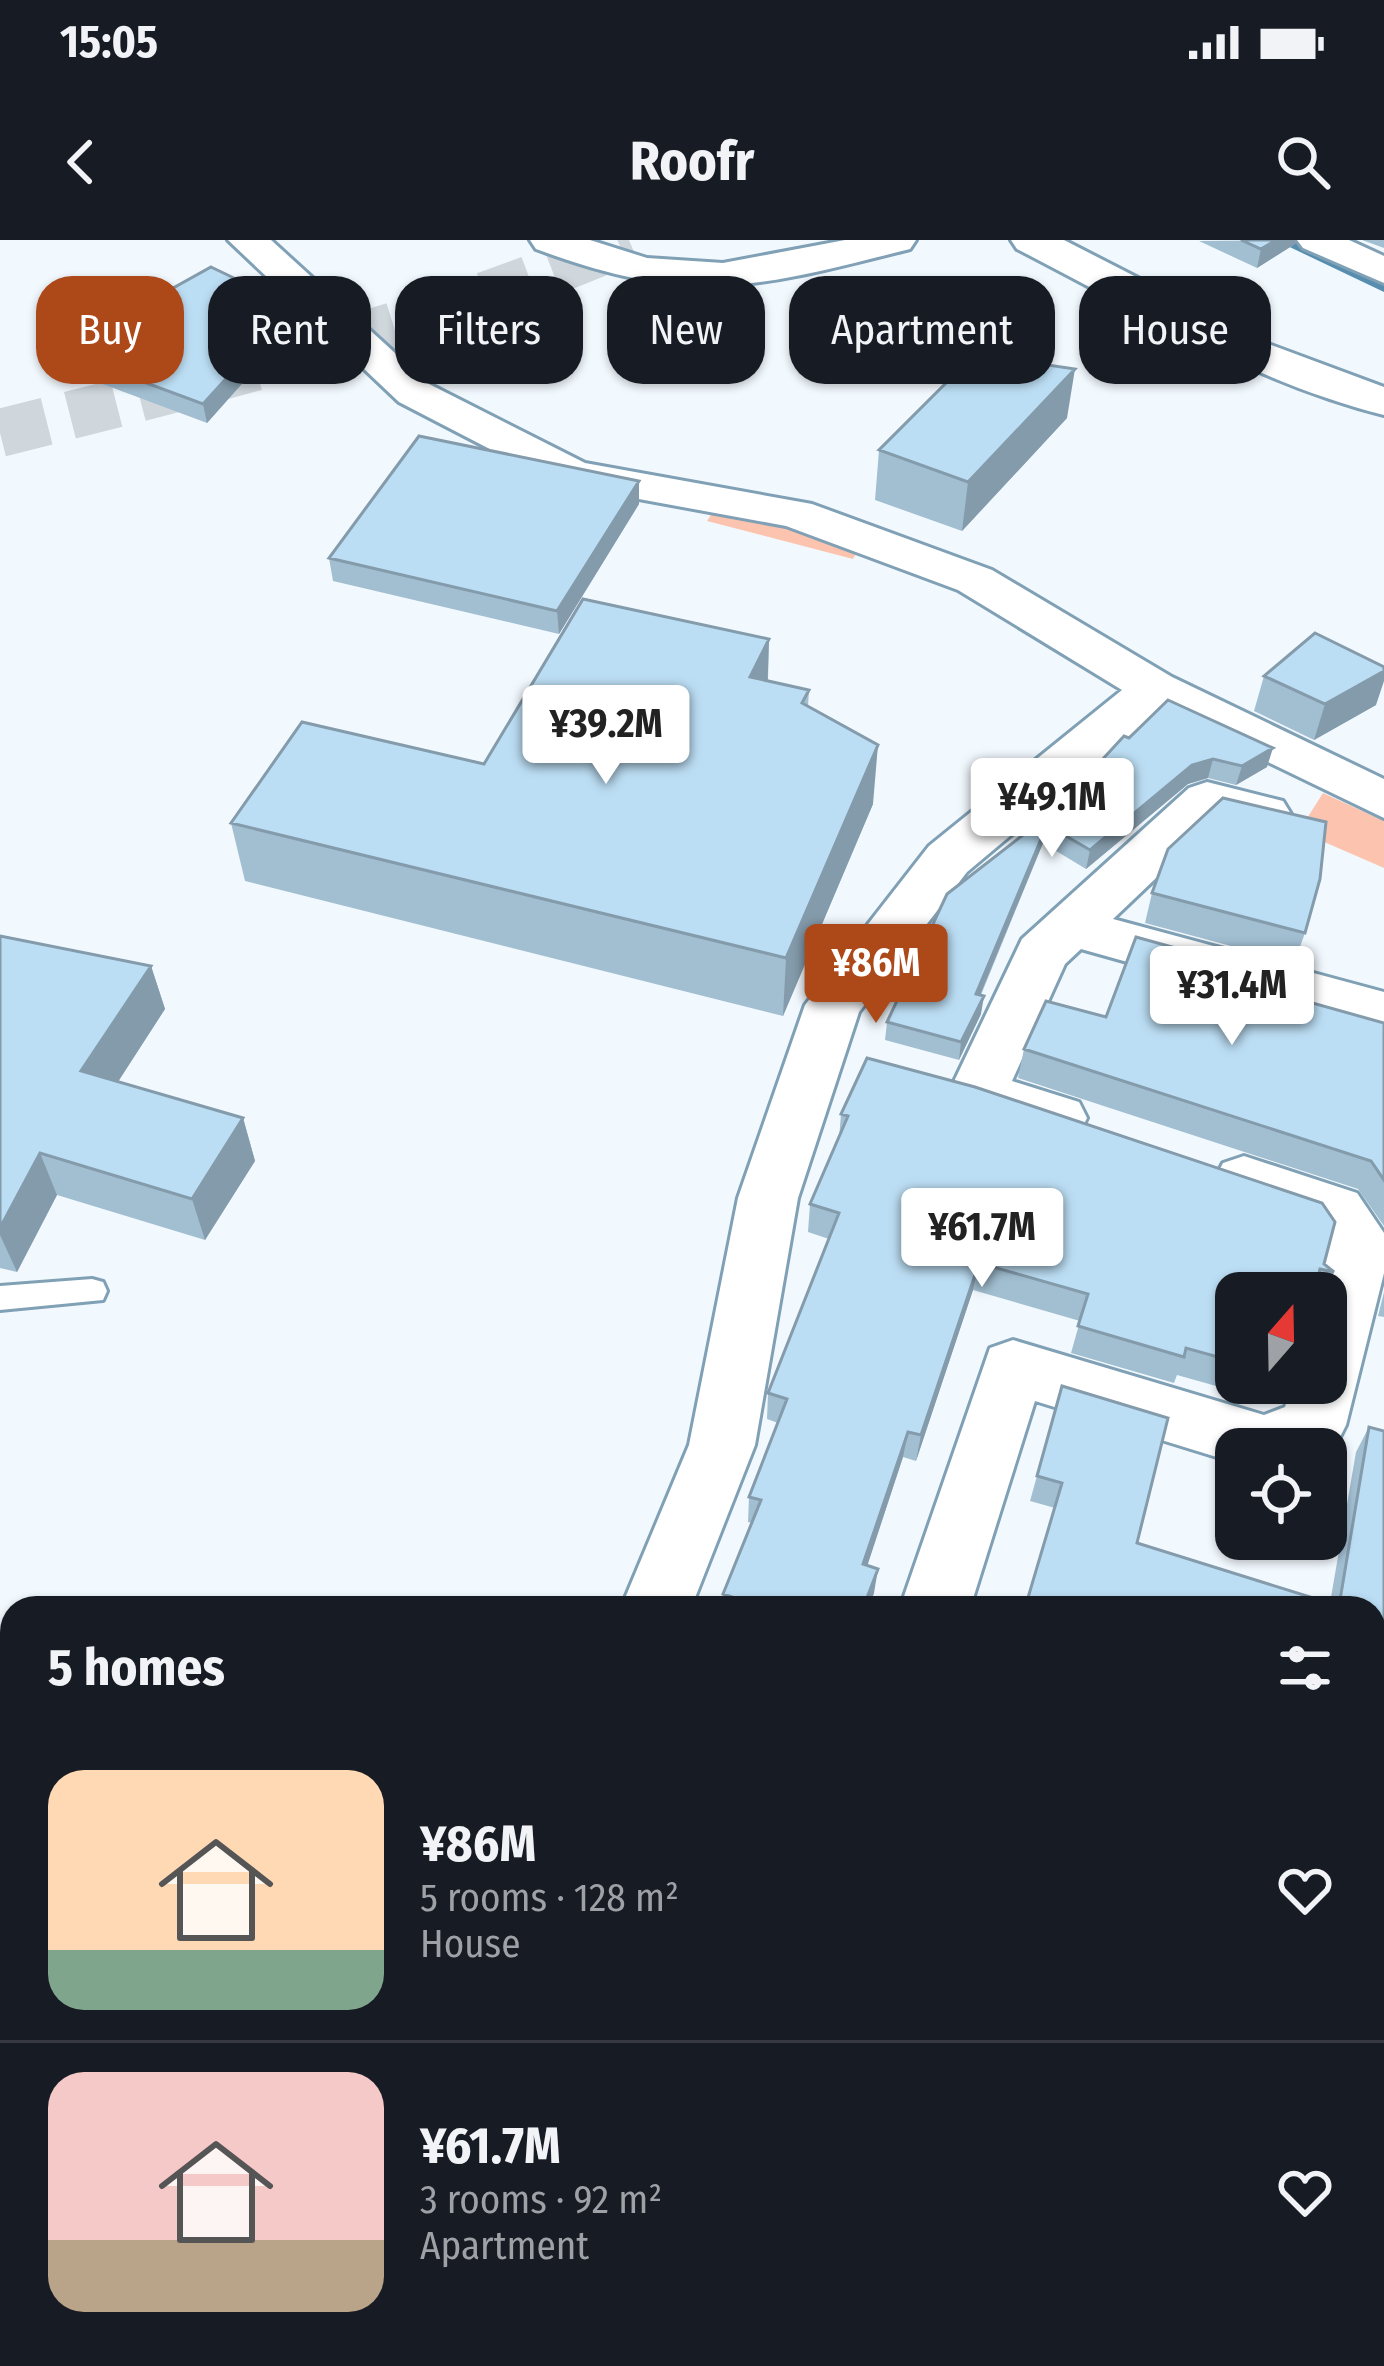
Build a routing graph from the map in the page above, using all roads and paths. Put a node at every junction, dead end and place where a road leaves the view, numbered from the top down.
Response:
1 (248, 240) edge
2 (551, 240) edge
3 (895, 240) edge
4 (1032, 240) edge
5 (1317, 240) edge
6 (1384, 272) edge
7 (1384, 401) edge
8 (1155, 688) junction
9 (1384, 800) edge
10 (1265, 814) edge
11 (1068, 926) junction
12 (1384, 1013) edge
13 (1112, 1136) edge
14 (1201, 1166) edge
15 (92, 1291) dead end
16 (1347, 1295) edge
17 (0, 1298) edge
18 (1318, 1404) edge
19 (661, 1596) edge
20 (939, 1596) edge

1 - 8 street
2 - 3 main road
4 - 7 main road
5 - 6 street
8 - 9 street
8 - 19 street
10 - 11 street
11 - 12 street
11 - 13 street
14 - 16 street
15 - 17 lane
18 - 20 street

